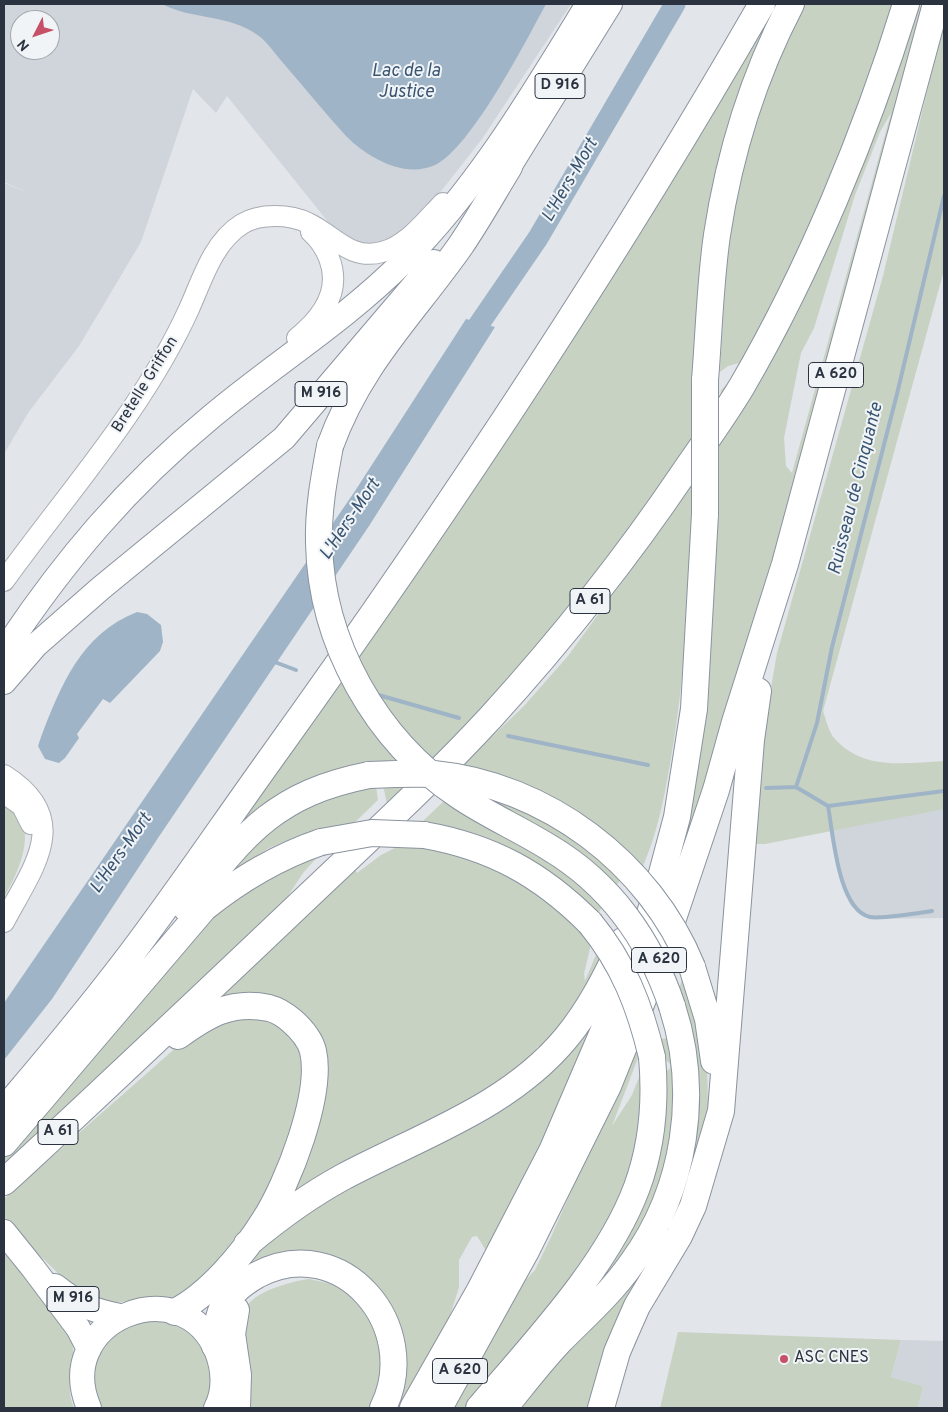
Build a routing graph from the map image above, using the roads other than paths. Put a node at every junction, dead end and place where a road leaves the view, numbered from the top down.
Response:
1 (588, 4) edge
2 (610, 4) edge
3 (762, 4) edge
4 (791, 4) edge
5 (906, 4) edge
6 (936, 4) edge
7 (498, 163) junction
8 (294, 219) junction
9 (272, 371) junction
10 (785, 564) junction
11 (4, 581) edge
12 (4, 651) edge
13 (4, 682) edge
14 (685, 771) junction
15 (4, 775) edge
16 (4, 793) edge
17 (25, 883) junction
18 (4, 922) edge
19 (116, 1012) junction
20 (112, 1083) junction
21 (4, 1110) edge
22 (711, 1142) junction
23 (4, 1143) edge
24 (4, 1182) edge
25 (4, 1232) edge
26 (247, 1244) junction
27 (34, 1268) junction
28 (266, 1271) junction
29 (175, 1312) junction
30 (120, 1316) junction
31 (215, 1346) junction
32 (88, 1350) junction
33 (223, 1407) edge
34 (89, 1408) edge
35 (383, 1408) edge
36 (413, 1408) edge
37 (439, 1408) edge
38 (479, 1408) edge
39 (504, 1408) edge
40 (601, 1408) edge

1 - 7 highway, D 916
2 - 7 highway, D 916
3 - 21 highway
4 - 14 highway, A 620, bridge
5 - 20 highway, A 61
6 - 10 highway, A 620
7 - 8 main road, Bretelle Griffon
7 - 9 highway, M 916
7 - 13 highway, M 916
7 - 39 highway, bridge
8 - 9 main road
8 - 11 main road, Bretelle Griffon
9 - 12 highway, M 916
10 - 22 highway
10 - 37 highway, A 620
14 - 26 highway
14 - 36 highway, A 620
15 - 17 main road
16 - 17 main road
17 - 18 main road
19 - 22 highway, bridge
19 - 23 highway
19 - 38 highway, bridge
20 - 24 highway, A 61
20 - 26 highway
22 - 40 highway
25 - 27 highway, M 916
26 - 29 highway
27 - 30 highway, M 916
27 - 32 highway, M 916
28 - 31 highway
28 - 33 highway
28 - 35 highway
29 - 30 highway
29 - 31 highway
30 - 32 highway
31 - 33 highway
32 - 34 highway

